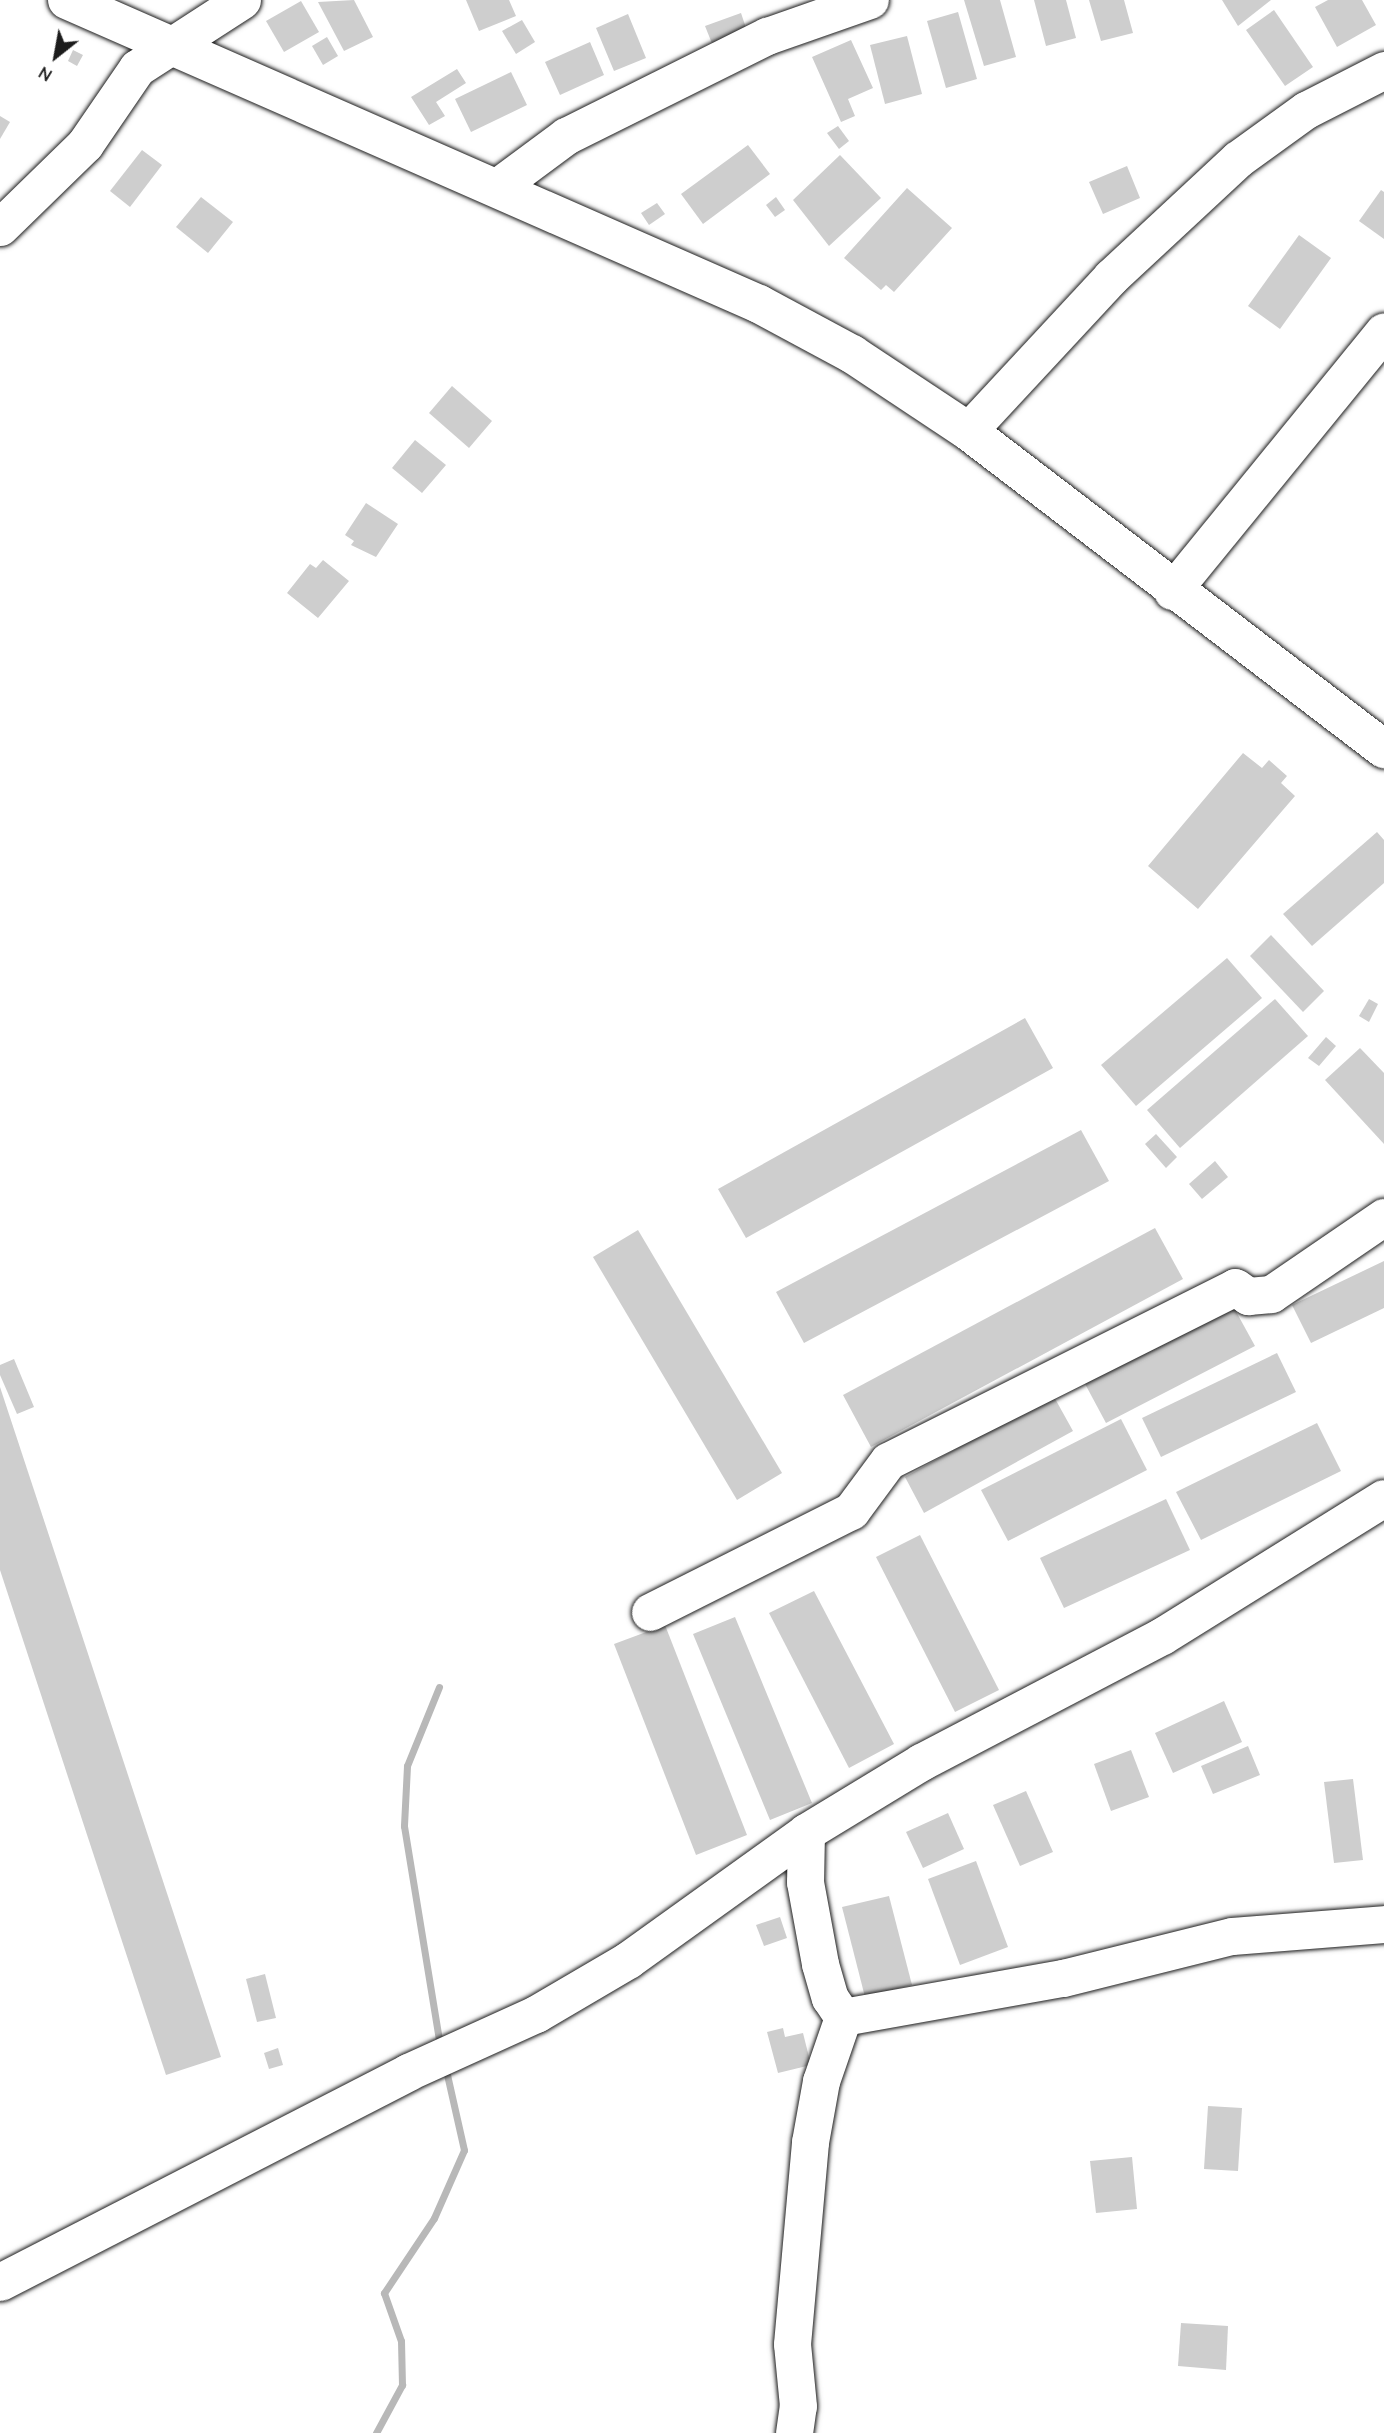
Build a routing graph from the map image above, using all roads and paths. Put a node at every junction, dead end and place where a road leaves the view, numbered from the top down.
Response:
1 (68, 0) edge
2 (242, 0) edge
3 (870, 0) edge
4 (171, 43) junction
5 (1384, 70) edge
6 (497, 187) junction
7 (0, 227) edge
8 (1384, 331) edge
9 (968, 431) junction
10 (1172, 592) junction
11 (1384, 749) edge
12 (1384, 1217) edge
13 (1384, 1498) edge
14 (650, 1612) dead end
15 (806, 1832) junction
16 (1384, 1924) edge
17 (843, 2017) junction
18 (0, 2282) edge
19 (794, 2433) edge

1 - 4 main road
2 - 4 street
3 - 6 street
4 - 6 main road
4 - 7 street
5 - 9 street
6 - 9 main road
8 - 10 street
9 - 10 main road
10 - 11 main road
12 - 14 street
13 - 15 street
15 - 17 street
15 - 18 street
16 - 17 street
17 - 19 street

